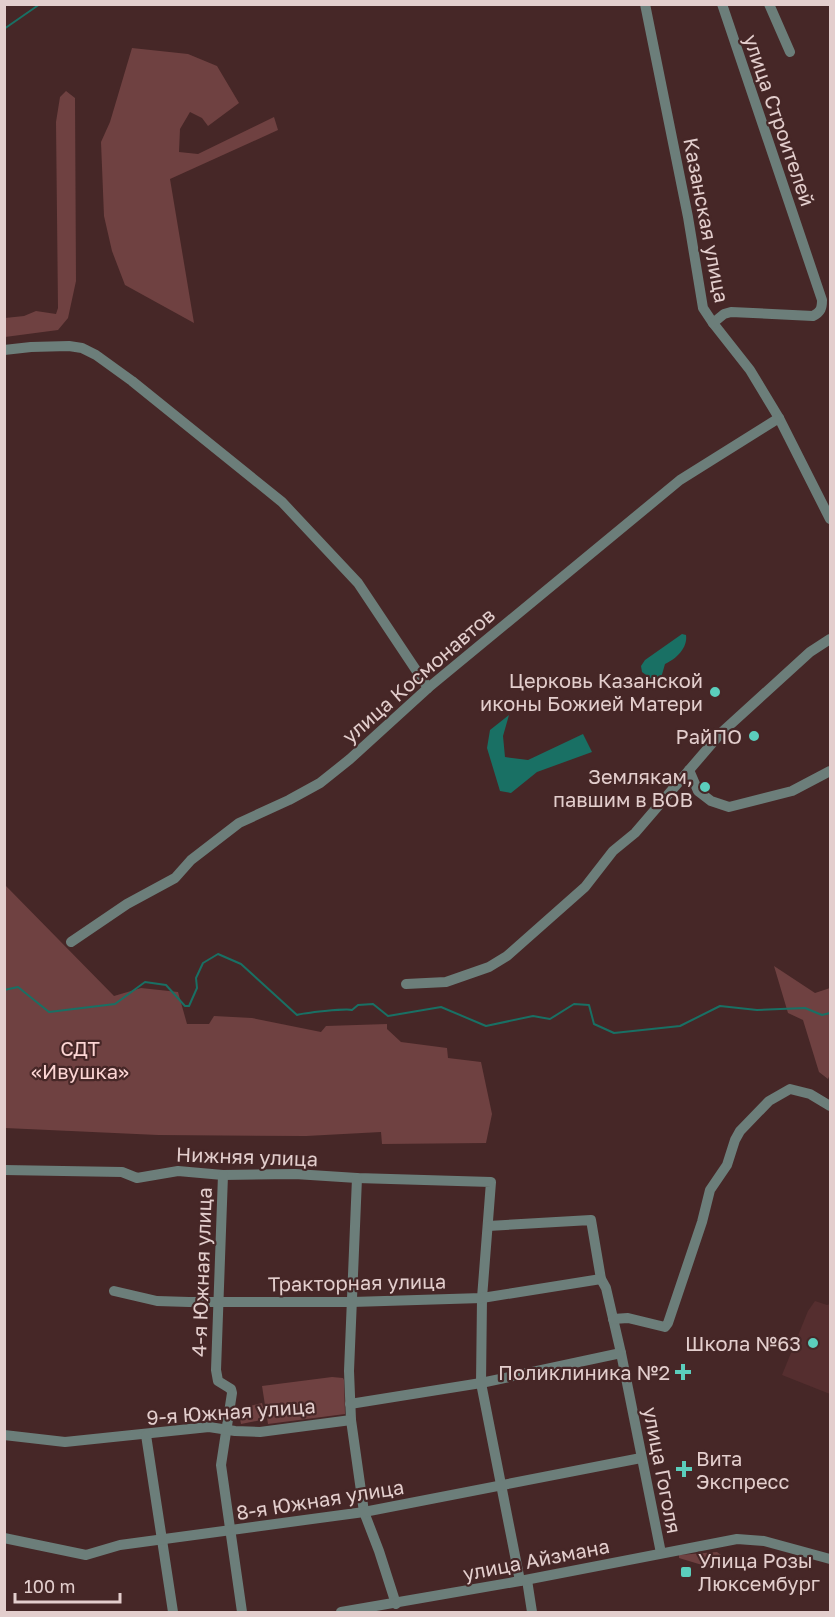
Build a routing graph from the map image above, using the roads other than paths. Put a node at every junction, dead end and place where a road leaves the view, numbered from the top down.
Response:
1 (645, 4) edge
2 (722, 4) edge
3 (769, 4) edge
4 (790, 52) dead end
5 (712, 323) junction
6 (4, 350) edge
7 (779, 418) junction
8 (831, 519) edge
9 (831, 639) edge
10 (428, 688) junction
11 (689, 770) junction
12 (831, 771) edge
13 (71, 942) dead end
14 (406, 984) dead end
15 (831, 1106) edge
16 (4, 1170) edge
17 (223, 1175) junction
18 (357, 1178) junction
19 (488, 1226) junction
20 (601, 1279) junction
21 (114, 1291) dead end
22 (482, 1298) junction
23 (219, 1301) junction
24 (352, 1302) junction
25 (614, 1319) junction
26 (621, 1353) junction
27 (481, 1383) junction
28 (350, 1404) junction
29 (351, 1420) junction
30 (226, 1429) junction
31 (146, 1435) junction
32 (4, 1436) edge
33 (641, 1458) junction
34 (500, 1486) junction
35 (364, 1512) junction
36 (232, 1530) junction
37 (4, 1539) edge
38 (162, 1539) junction
39 (661, 1553) junction
40 (831, 1559) edge
41 (523, 1581) junction
42 (396, 1604) junction
43 (380, 1609) edge
44 (172, 1612) edge
45 (242, 1612) edge
46 (341, 1612) edge
47 (532, 1612) edge

1 - 5 street, Казанская улица
2 - 5 street, улица Строителей
3 - 4 street
5 - 7 street, Казанская улица
6 - 10 street
7 - 8 street, Казанская улица
7 - 10 street, улица Космонавтов
9 - 11 street
10 - 13 street, улица Космонавтов
11 - 12 street
11 - 14 street
15 - 25 street
16 - 17 street, Нижняя улица
17 - 18 street, Нижняя улица
17 - 23 street, 4-я Южная улица
18 - 19 street, Нижняя улица
18 - 24 street
19 - 20 street, улица Гоголя
19 - 22 street
20 - 22 street, Тракторная улица
20 - 25 street, улица Гоголя
21 - 23 street, Тракторная улица
22 - 24 street, Тракторная улица
22 - 27 street
23 - 24 street, Тракторная улица
23 - 30 street, 4-я Южная улица
24 - 28 street
25 - 26 street, улица Гоголя
26 - 27 street
26 - 33 street, улица Гоголя
27 - 28 street
27 - 34 street
28 - 29 street
29 - 30 street, 9-я Южная улица
29 - 35 street
30 - 31 street, 9-я Южная улица
30 - 36 street, 4-я Южная улица
31 - 32 street, 9-я Южная улица
31 - 38 street
33 - 34 street, 8-я Южная улица
33 - 39 street, улица Гоголя
34 - 35 street, 8-я Южная улица
34 - 41 street
35 - 36 street, 8-я Южная улица
35 - 42 street
36 - 38 street, 8-я Южная улица
36 - 45 street, 4-я Южная улица
37 - 38 street, 8-я Южная улица
38 - 44 street
39 - 40 street, улица Айзмана
39 - 41 street, улица Айзмана
41 - 42 street, улица Айзмана
41 - 47 street
42 - 43 street, улица Айзмана
43 - 46 street, улица Айзмана

